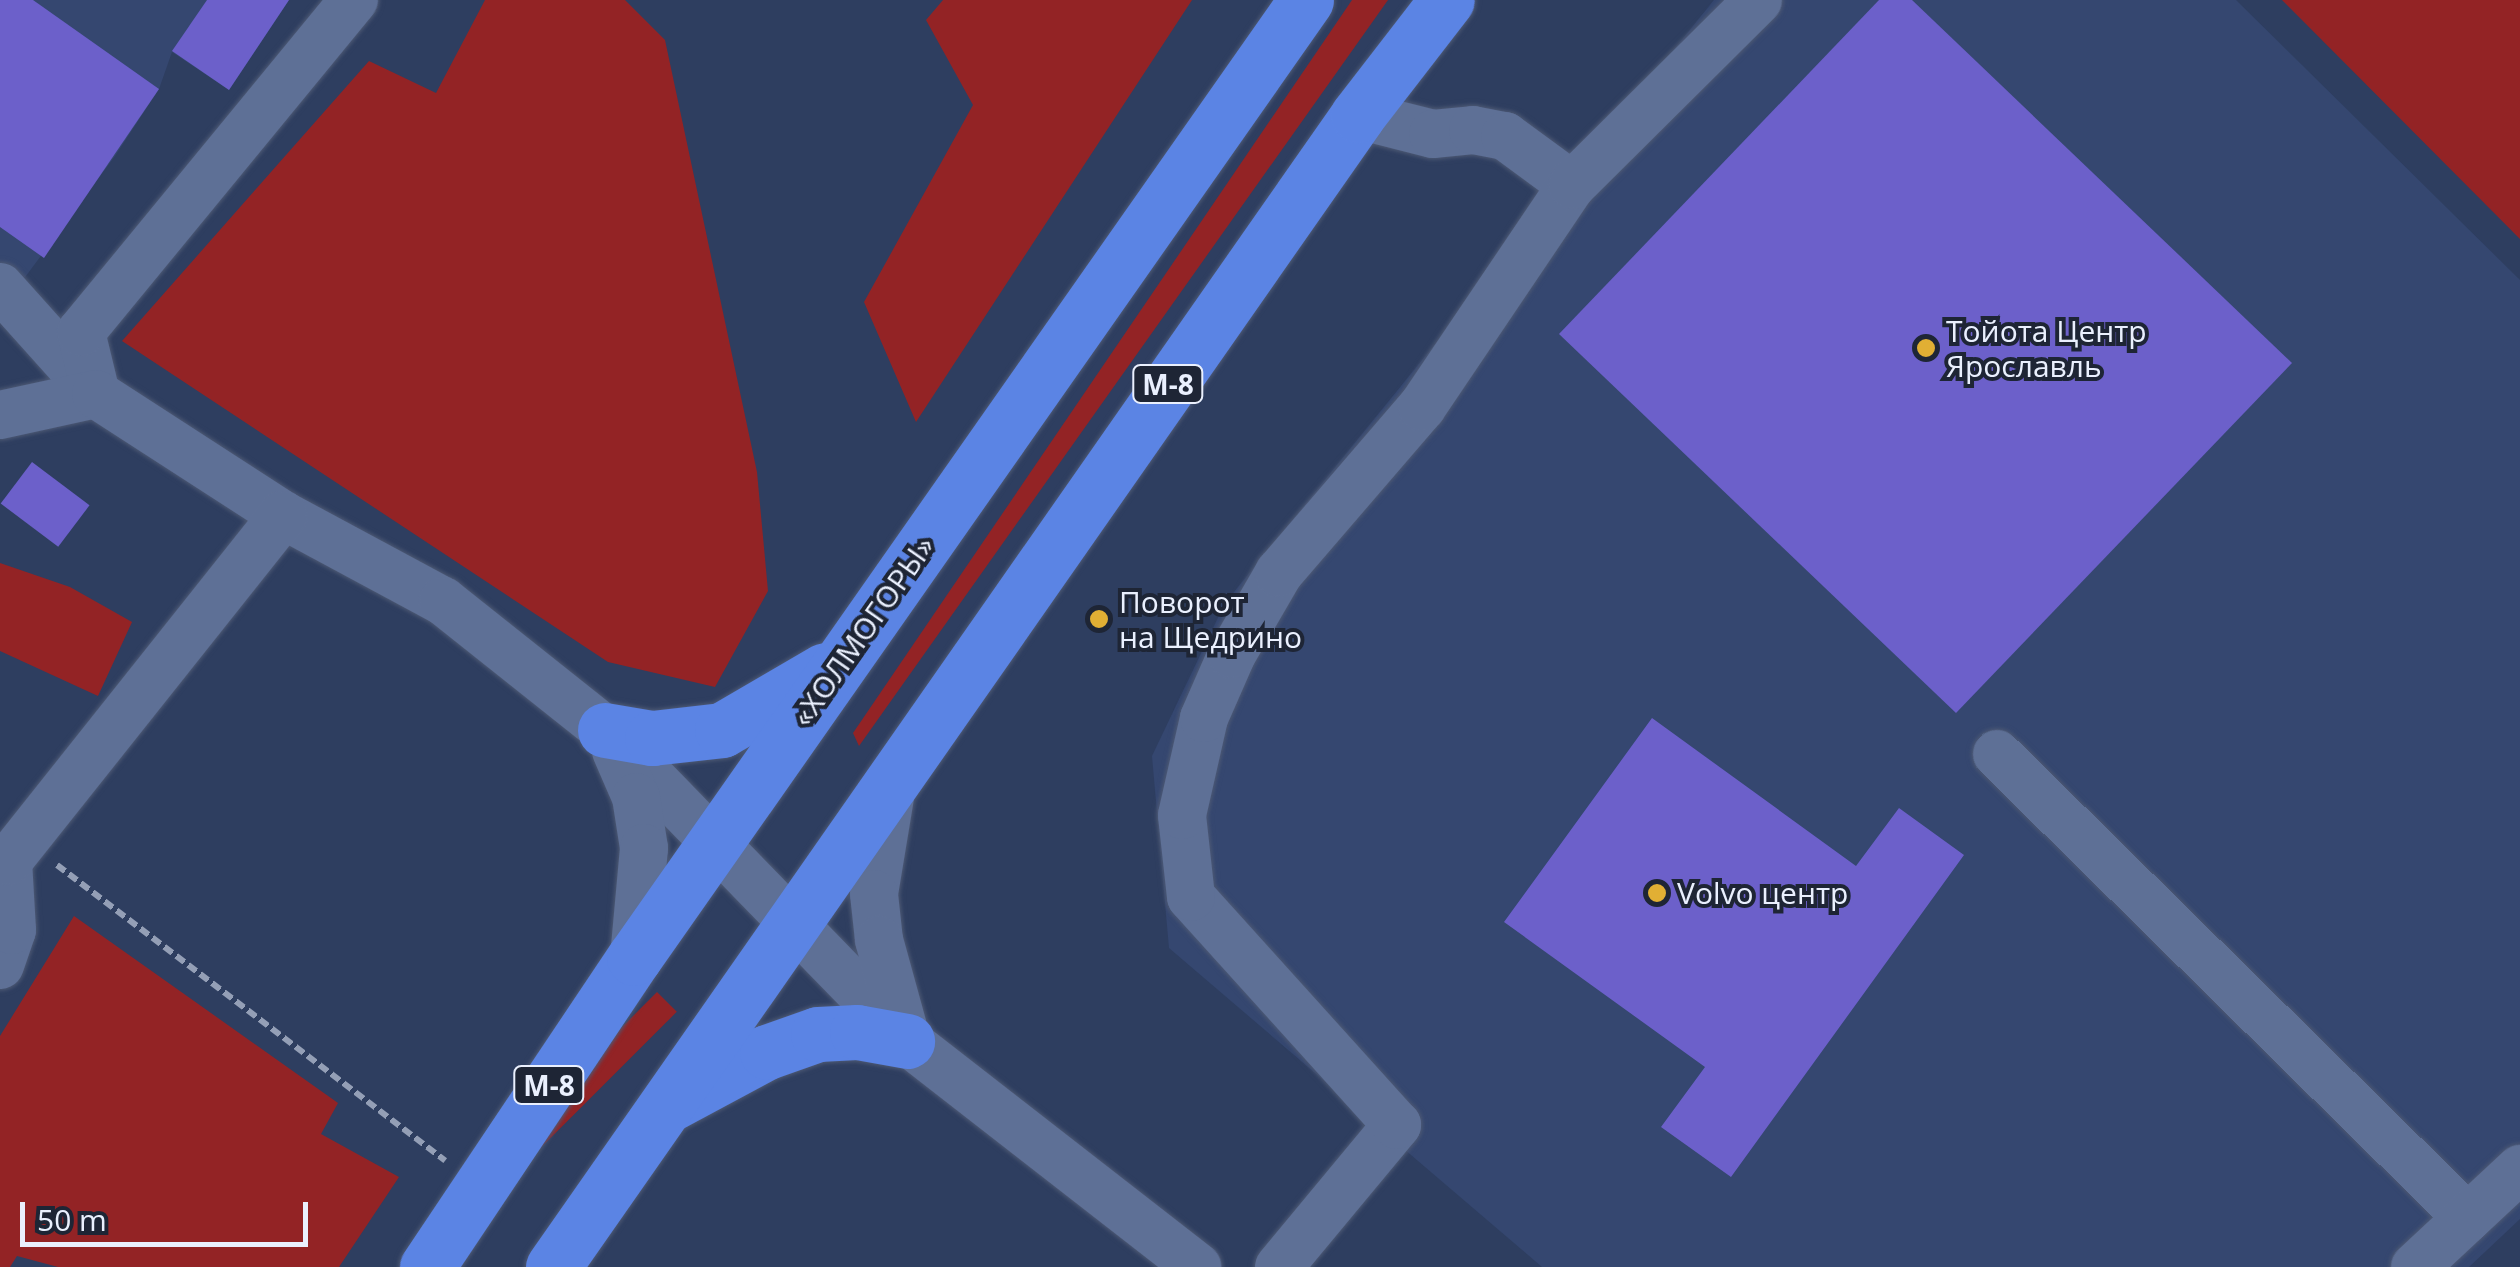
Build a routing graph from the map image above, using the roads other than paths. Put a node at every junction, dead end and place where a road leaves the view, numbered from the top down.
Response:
1 (354, 0) edge
2 (1306, 0) edge
3 (1448, 0) edge
4 (1758, 0) edge
5 (1358, 114) junction
6 (1572, 185) junction
7 (0, 288) edge
8 (96, 394) junction
9 (0, 414) edge
10 (284, 515) junction
11 (848, 654) junction
12 (605, 730) junction
13 (1996, 754) dead end
14 (895, 774) junction
15 (715, 842) junction
16 (11, 853) edge
17 (791, 922) junction
18 (634, 958) junction
19 (0, 965) edge
20 (907, 1041) junction
21 (661, 1109) junction
22 (2520, 1168) edge
23 (2468, 1218) junction
24 (427, 1267) edge
25 (554, 1267) edge
26 (1197, 1267) edge
27 (1279, 1267) edge
28 (2414, 1267) edge

1 - 8 street
2 - 11 highway, «ХОЛМОГОРЫ» / М-8
3 - 5 highway, М-8
4 - 6 street
5 - 6 street
5 - 14 highway, М-8
6 - 27 street
7 - 8 street
8 - 9 street
8 - 10 street
10 - 12 street
10 - 16 street
11 - 12 highway
11 - 15 highway, «ХОЛМОГОРЫ» / М-8
12 - 15 street
12 - 18 street
13 - 23 street
14 - 17 highway, М-8
14 - 20 street
15 - 17 street
15 - 18 highway, «ХОЛМОГОРЫ» / М-8
16 - 19 street
17 - 20 street
17 - 21 highway, М-8
18 - 24 highway, «ХОЛМОГОРЫ» / М-8
20 - 21 highway
20 - 26 street
21 - 25 highway, М-8
22 - 23 street
23 - 28 street

